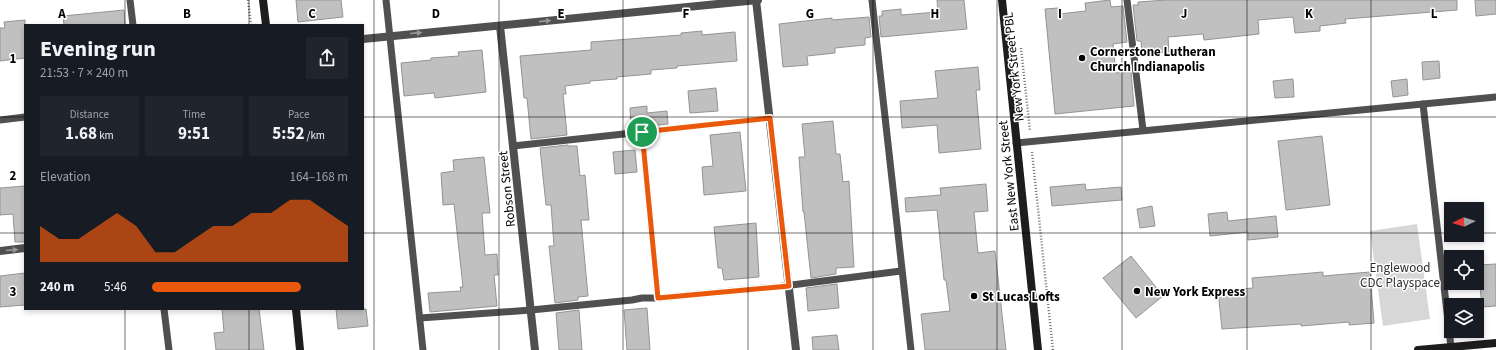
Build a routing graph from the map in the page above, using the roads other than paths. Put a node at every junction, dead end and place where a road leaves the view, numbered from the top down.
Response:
1 (130, 0) edge
2 (263, 0) edge
3 (386, 0) edge
4 (757, 0) edge
5 (872, 0) edge
6 (1002, 0) edge
7 (1127, 0) edge
8 (133, 24) edge
9 (266, 24) edge
10 (500, 26) junction
11 (390, 36) junction
12 (364, 38) edge
13 (1496, 97) edge
14 (1423, 104) junction
15 (24, 117) edge
16 (770, 118) junction
17 (0, 120) edge
18 (1143, 130) junction
19 (642, 132) junction
20 (1016, 143) junction
21 (513, 146) junction
22 (24, 248) edge
23 (0, 251) edge
24 (902, 271) junction
25 (789, 286) junction
26 (658, 298) junction
27 (164, 310) edge
28 (296, 310) edge
29 (531, 310) junction
30 (420, 318) junction
31 (1496, 343) edge
32 (1451, 347) junction
33 (169, 350) edge
34 (300, 350) edge
35 (423, 350) edge
36 (535, 350) edge
37 (796, 350) edge
38 (911, 350) edge
39 (1038, 350) edge
40 (1418, 350) edge

1 - 8 lane
2 - 9 main road
3 - 11 lane
10 -> 4 street
4 - 16 street
5 - 24 lane
6 - 20 main road, East New York Street
7 - 18 lane
11 -> 10 street
10 - 21 street, Robson Street
11 - 12 street
11 - 30 lane
13 - 14 lane
14 - 18 lane
14 - 32 lane
15 - 17 lane
16 - 19 lane
16 - 25 street
18 - 20 lane
19 - 21 lane
19 - 26 lane
20 - 39 main road, East New York Street
21 - 29 street, Robson Street
23 -> 22 street
24 - 25 lane
24 - 38 lane
25 - 26 lane
25 - 37 street
26 - 29 lane
27 - 33 lane
28 - 34 main road
29 - 30 lane
29 - 36 street, Robson Street
30 - 35 lane
31 - 32 main road
32 - 40 main road

